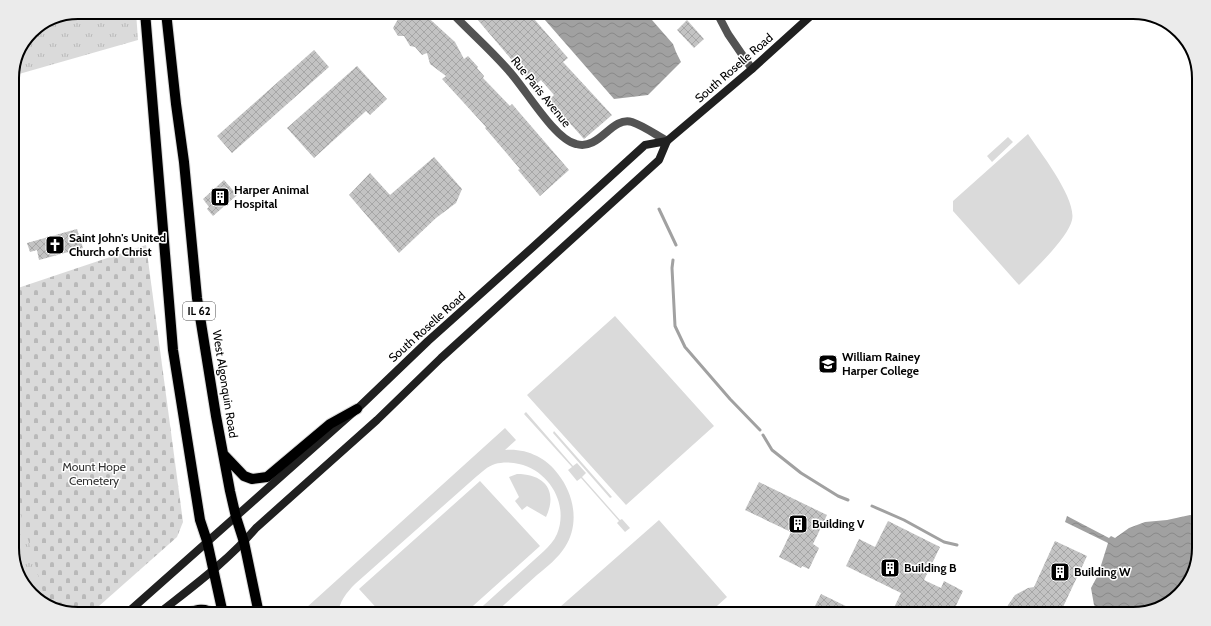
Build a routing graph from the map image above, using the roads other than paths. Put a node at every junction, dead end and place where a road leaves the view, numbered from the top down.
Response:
1 (146, 19) edge
2 (167, 19) edge
3 (458, 19) edge
4 (720, 19) edge
5 (807, 19) edge
6 (752, 69) junction
7 (667, 141) junction
8 (357, 409) junction
9 (223, 454) junction
10 (236, 517) junction
11 (207, 541) junction
12 (244, 542) junction
13 (214, 569) junction
14 (134, 607) edge
15 (167, 607) edge
16 (222, 607) edge
17 (258, 607) edge

1 - 11 main road, IL 62
2 - 9 main road, West Algonquin Road / IL 62
3 - 7 street, Rue Paris Avenue
4 - 6 street
5 - 6 main road, South Roselle Road
6 - 7 main road, South Roselle Road
7 - 8 main road, South Roselle Road
7 - 12 main road, South Roselle Road
8 - 9 main road
8 - 10 main road, South Roselle Road
9 - 10 main road, West Algonquin Road / IL 62
10 - 11 main road, South Roselle Road
10 - 12 main road, West Algonquin Road / IL 62
11 - 13 main road, IL 62
11 - 14 main road, South Roselle Road
12 - 13 main road, South Roselle Road
12 - 17 main road, West Algonquin Road / IL 62
13 - 15 main road, South Roselle Road
13 - 16 main road, IL 62

